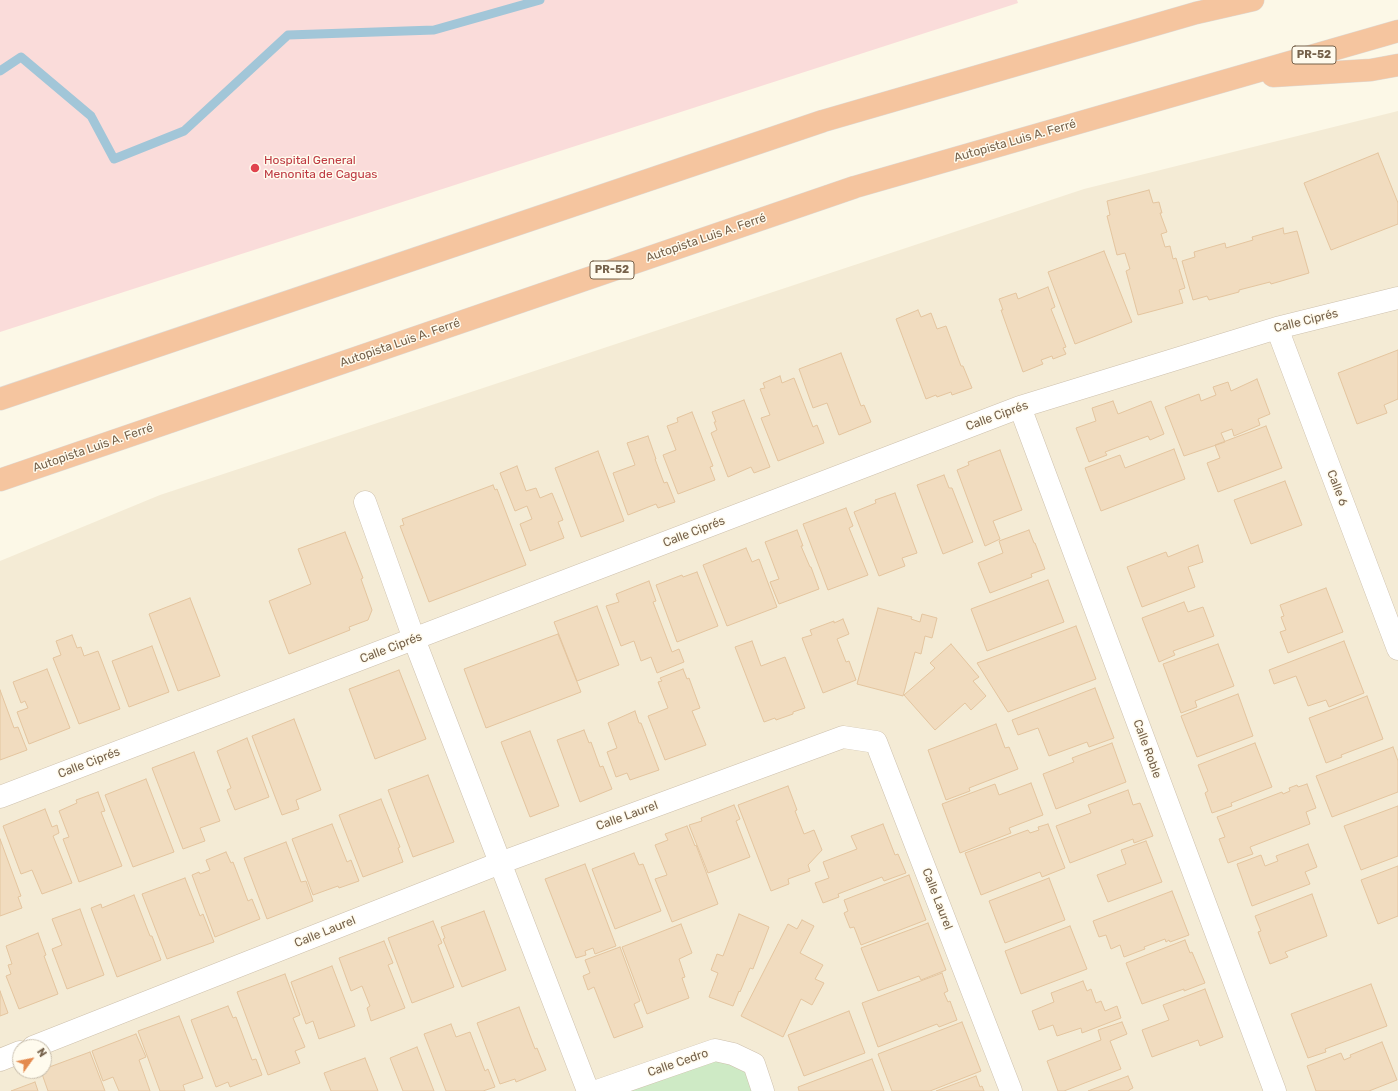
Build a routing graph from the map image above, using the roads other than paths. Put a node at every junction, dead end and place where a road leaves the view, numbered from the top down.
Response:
1 (1226, 0) edge
2 (1253, 0) edge
3 (1196, 13) junction
4 (1398, 31) edge
5 (1398, 66) edge
6 (1230, 79) junction
7 (1398, 298) edge
8 (1277, 328) junction
9 (0, 399) edge
10 (1020, 407) junction
11 (0, 480) edge
12 (365, 502) dead end
13 (414, 639) junction
14 (1398, 649) edge
15 (0, 797) edge
16 (500, 863) junction
17 (52, 1040) edge
18 (12, 1055) edge
19 (0, 1060) edge
20 (588, 1091) edge
21 (597, 1091) edge
22 (763, 1091) edge
23 (1011, 1091) edge
24 (1275, 1091) edge

1 - 3 highway
2 - 3 highway
3 - 9 highway
4 - 6 highway, Autopista Luis A. Ferré / PR-52
5 - 6 highway
6 - 11 highway, Autopista Luis A. Ferré / PR-52
7 - 8 street, Calle Ciprés
8 - 10 street, Calle Ciprés
8 - 14 street, Calle 6
10 - 13 street, Calle Ciprés
10 - 24 street, Calle Roble
12 - 13 street
13 - 15 street, Calle Ciprés
13 - 16 street
16 - 17 street, Calle Laurel
16 - 20 street
16 - 23 street, Calle Laurel
18 - 19 street
21 - 22 street, Calle Cedro

